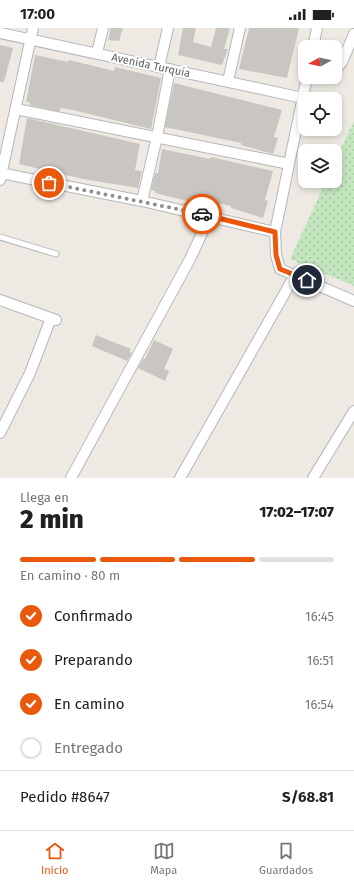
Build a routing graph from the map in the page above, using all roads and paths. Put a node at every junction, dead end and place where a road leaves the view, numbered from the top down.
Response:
1 (33, 28) edge
2 (103, 28) edge
3 (168, 28) edge
4 (240, 28) edge
5 (316, 28) edge
6 (0, 33) edge
7 (354, 34) edge
8 (31, 40) junction
9 (314, 40) edge
10 (97, 53) junction
11 (342, 62) edge
12 (159, 67) junction
13 (170, 69) junction
14 (228, 81) junction
15 (298, 97) edge
16 (16, 110) junction
17 (298, 122) edge
18 (157, 137) junction
19 (289, 164) junction
20 (1, 176) edge
21 (142, 201) junction
22 (210, 216) junction
23 (275, 232) junction
24 (0, 237) edge
25 (56, 254) dead end
26 (295, 275) junction
27 (0, 300) edge
28 (354, 301) edge
29 (354, 411) edge
30 (0, 433) edge
31 (71, 478) edge
32 (180, 478) edge
33 (313, 478) edge

1 - 8 street
2 - 10 street
3 - 12 street
4 - 14 street
5 - 9 street
6 - 8 street, Avenida Turquía
7 - 11 street
8 - 10 street, Avenida Turquía
8 - 16 street
10 - 12 street, Avenida Turquía
12 - 13 street, Avenida Turquía
13 - 14 street, Avenida Turquía
13 - 18 street
14 - 15 street, Avenida Turquía
16 - 18 street
16 - 20 street
17 - 19 street
18 - 19 street
18 - 21 street
19 - 23 street
20 - 21 street
21 - 22 street
22 - 23 street
22 - 31 street
23 - 26 street
24 - 25 lane
26 - 28 street
26 - 32 street
27 - 30 street
29 - 33 street

